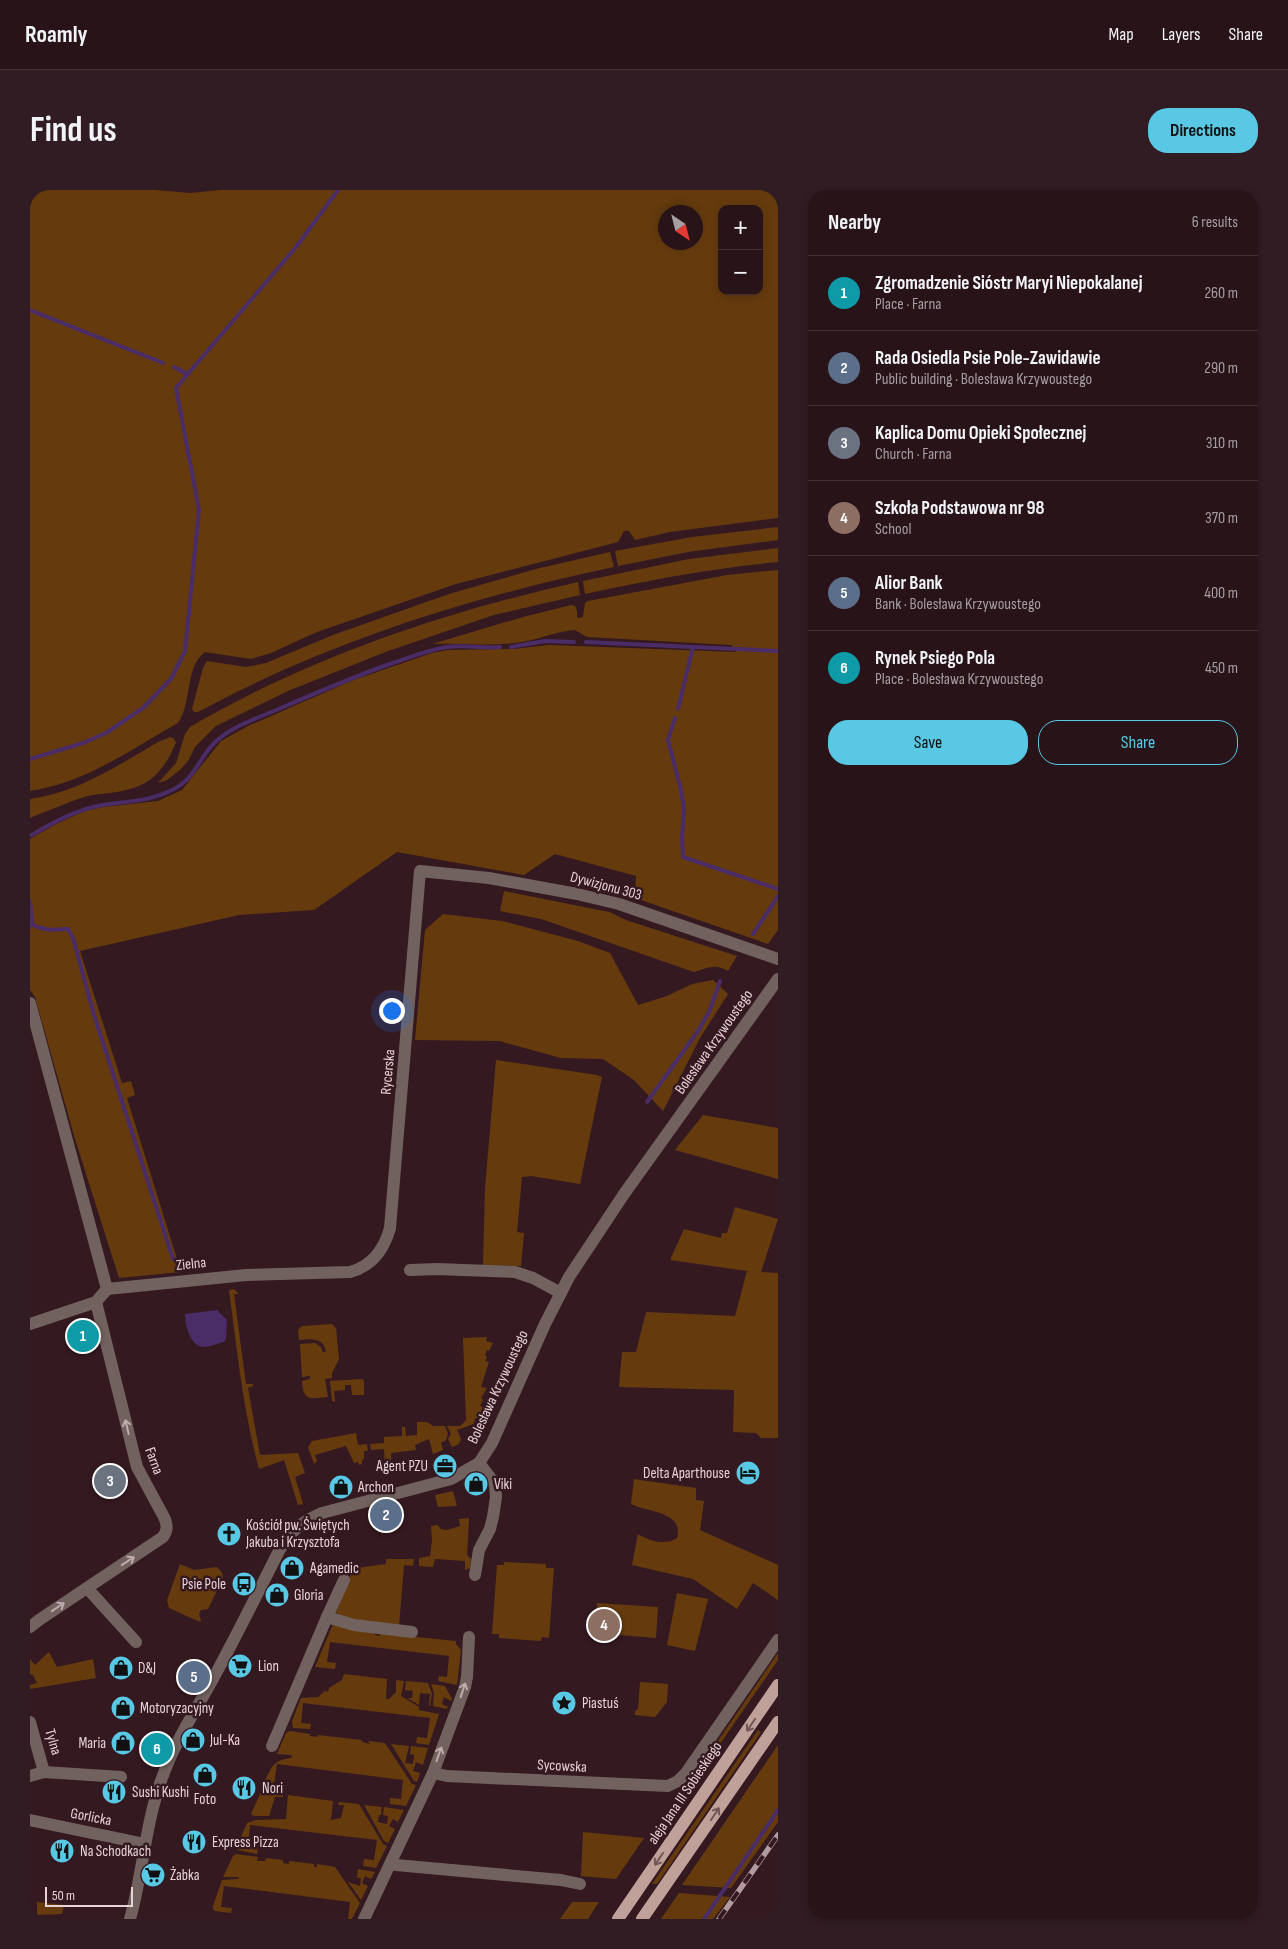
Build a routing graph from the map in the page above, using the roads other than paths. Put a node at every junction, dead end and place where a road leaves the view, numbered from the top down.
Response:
1 (420, 871) joint
2 (778, 959) edge
3 (778, 979) edge
4 (30, 1003) edge
5 (364, 1267) joint
6 (410, 1270) dead end
7 (107, 1290) junction
8 (561, 1294) junction
9 (96, 1302) junction
10 (30, 1324) edge
11 (479, 1463) junction
12 (475, 1576) dead end
13 (344, 1580) dead end
14 (87, 1588) junction
15 (327, 1617) junction
16 (30, 1627) edge
17 (412, 1632) dead end
18 (469, 1637) dead end
19 (778, 1640) edge
20 (136, 1642) dead end
21 (778, 1685) edge
22 (30, 1722) edge
23 (778, 1722) edge
24 (272, 1746) dead end
25 (44, 1772) junction
26 (433, 1773) junction
27 (30, 1776) edge
28 (121, 1777) dead end
29 (30, 1820) edge
30 (145, 1844) junction
31 (391, 1863) junction
32 (580, 1884) dead end
33 (130, 1919) edge
34 (364, 1919) edge
35 (618, 1919) edge
36 (642, 1919) edge

1 - 2 street, Dywizjonu 303
1 - 5 street, Rycerska
3 - 8 street, Bolesława Krzywoustego
4 - 7 street
5 - 7 street, Zielna
6 - 8 street
7 - 9 street
8 - 11 street, Bolesława Krzywoustego
9 - 10 street
14 -> 9 street, Farna
11 - 12 street
11 - 30 street, Bolesława Krzywoustego
13 - 15 street
16 -> 14 street
14 - 20 street
15 - 17 street
15 - 24 street
26 -> 18 street
19 - 26 street, Sycowska
21 -> 35 main road, aleja Jana III Sobieskiego
22 - 25 street, Tylna
36 -> 23 main road
25 - 27 street
25 - 28 street
26 - 31 street
29 - 30 street, Gorlicka
30 - 33 street, Bolesława Krzywoustego
31 - 32 street
31 - 34 street

